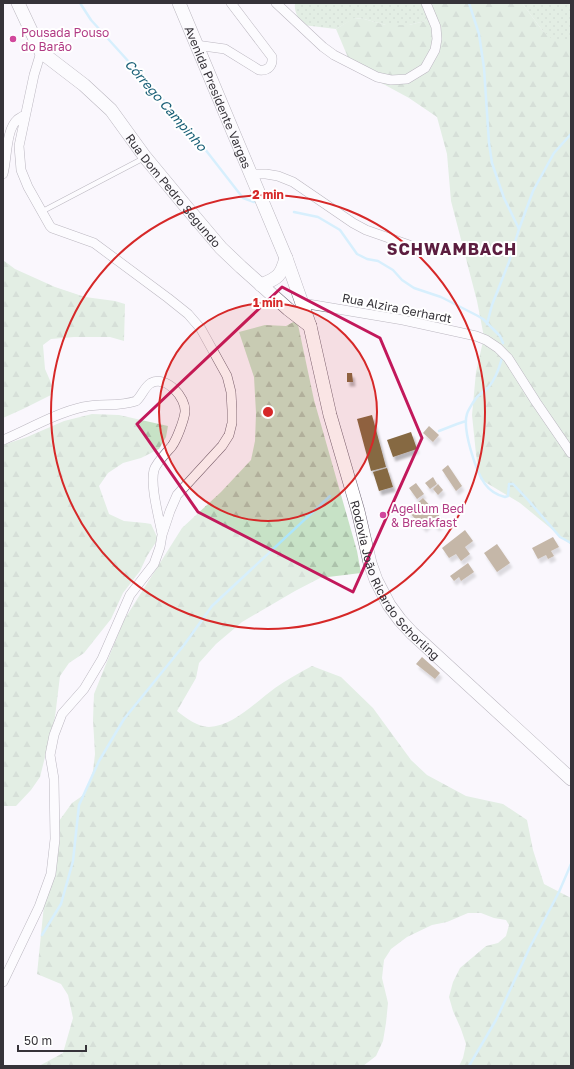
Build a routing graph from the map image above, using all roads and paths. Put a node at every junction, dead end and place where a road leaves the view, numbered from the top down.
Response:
1 (18, 3) edge
2 (179, 3) edge
3 (231, 3) edge
4 (276, 3) edge
5 (426, 3) edge
6 (196, 45) junction
7 (41, 52) junction
8 (25, 115) junction
9 (145, 157) junction
10 (3, 174) edge
11 (250, 174) junction
12 (41, 212) junction
13 (409, 245) dead end
14 (286, 258) junction
15 (261, 285) junction
16 (302, 303) junction
17 (310, 326) junction
18 (3, 440) edge
19 (571, 453) edge
20 (162, 535) junction
21 (571, 779) edge
22 (3, 982) edge

1 - 7 main road
2 - 6 main road, Avenida Presidente Vargas
3 - 6 street
4 - 5 street
6 - 11 main road, Avenida Presidente Vargas
7 - 8 street
7 - 9 main road, Rua Dom Pedro Segundo
8 - 10 street
8 - 12 street
9 - 12 lane
9 - 15 main road, Rua Dom Pedro Segundo
11 - 13 street
11 - 14 main road, Avenida Presidente Vargas
12 - 20 street
14 - 15 main road
14 - 16 main road, Avenida Presidente Vargas
15 - 17 main road, Rua Dom Pedro Segundo
16 - 17 main road, Avenida Presidente Vargas
16 - 19 street, Rua Alzira Gerhardt
17 - 21 main road, Rodovia João Ricardo Schorling
18 - 20 street
20 - 22 street

